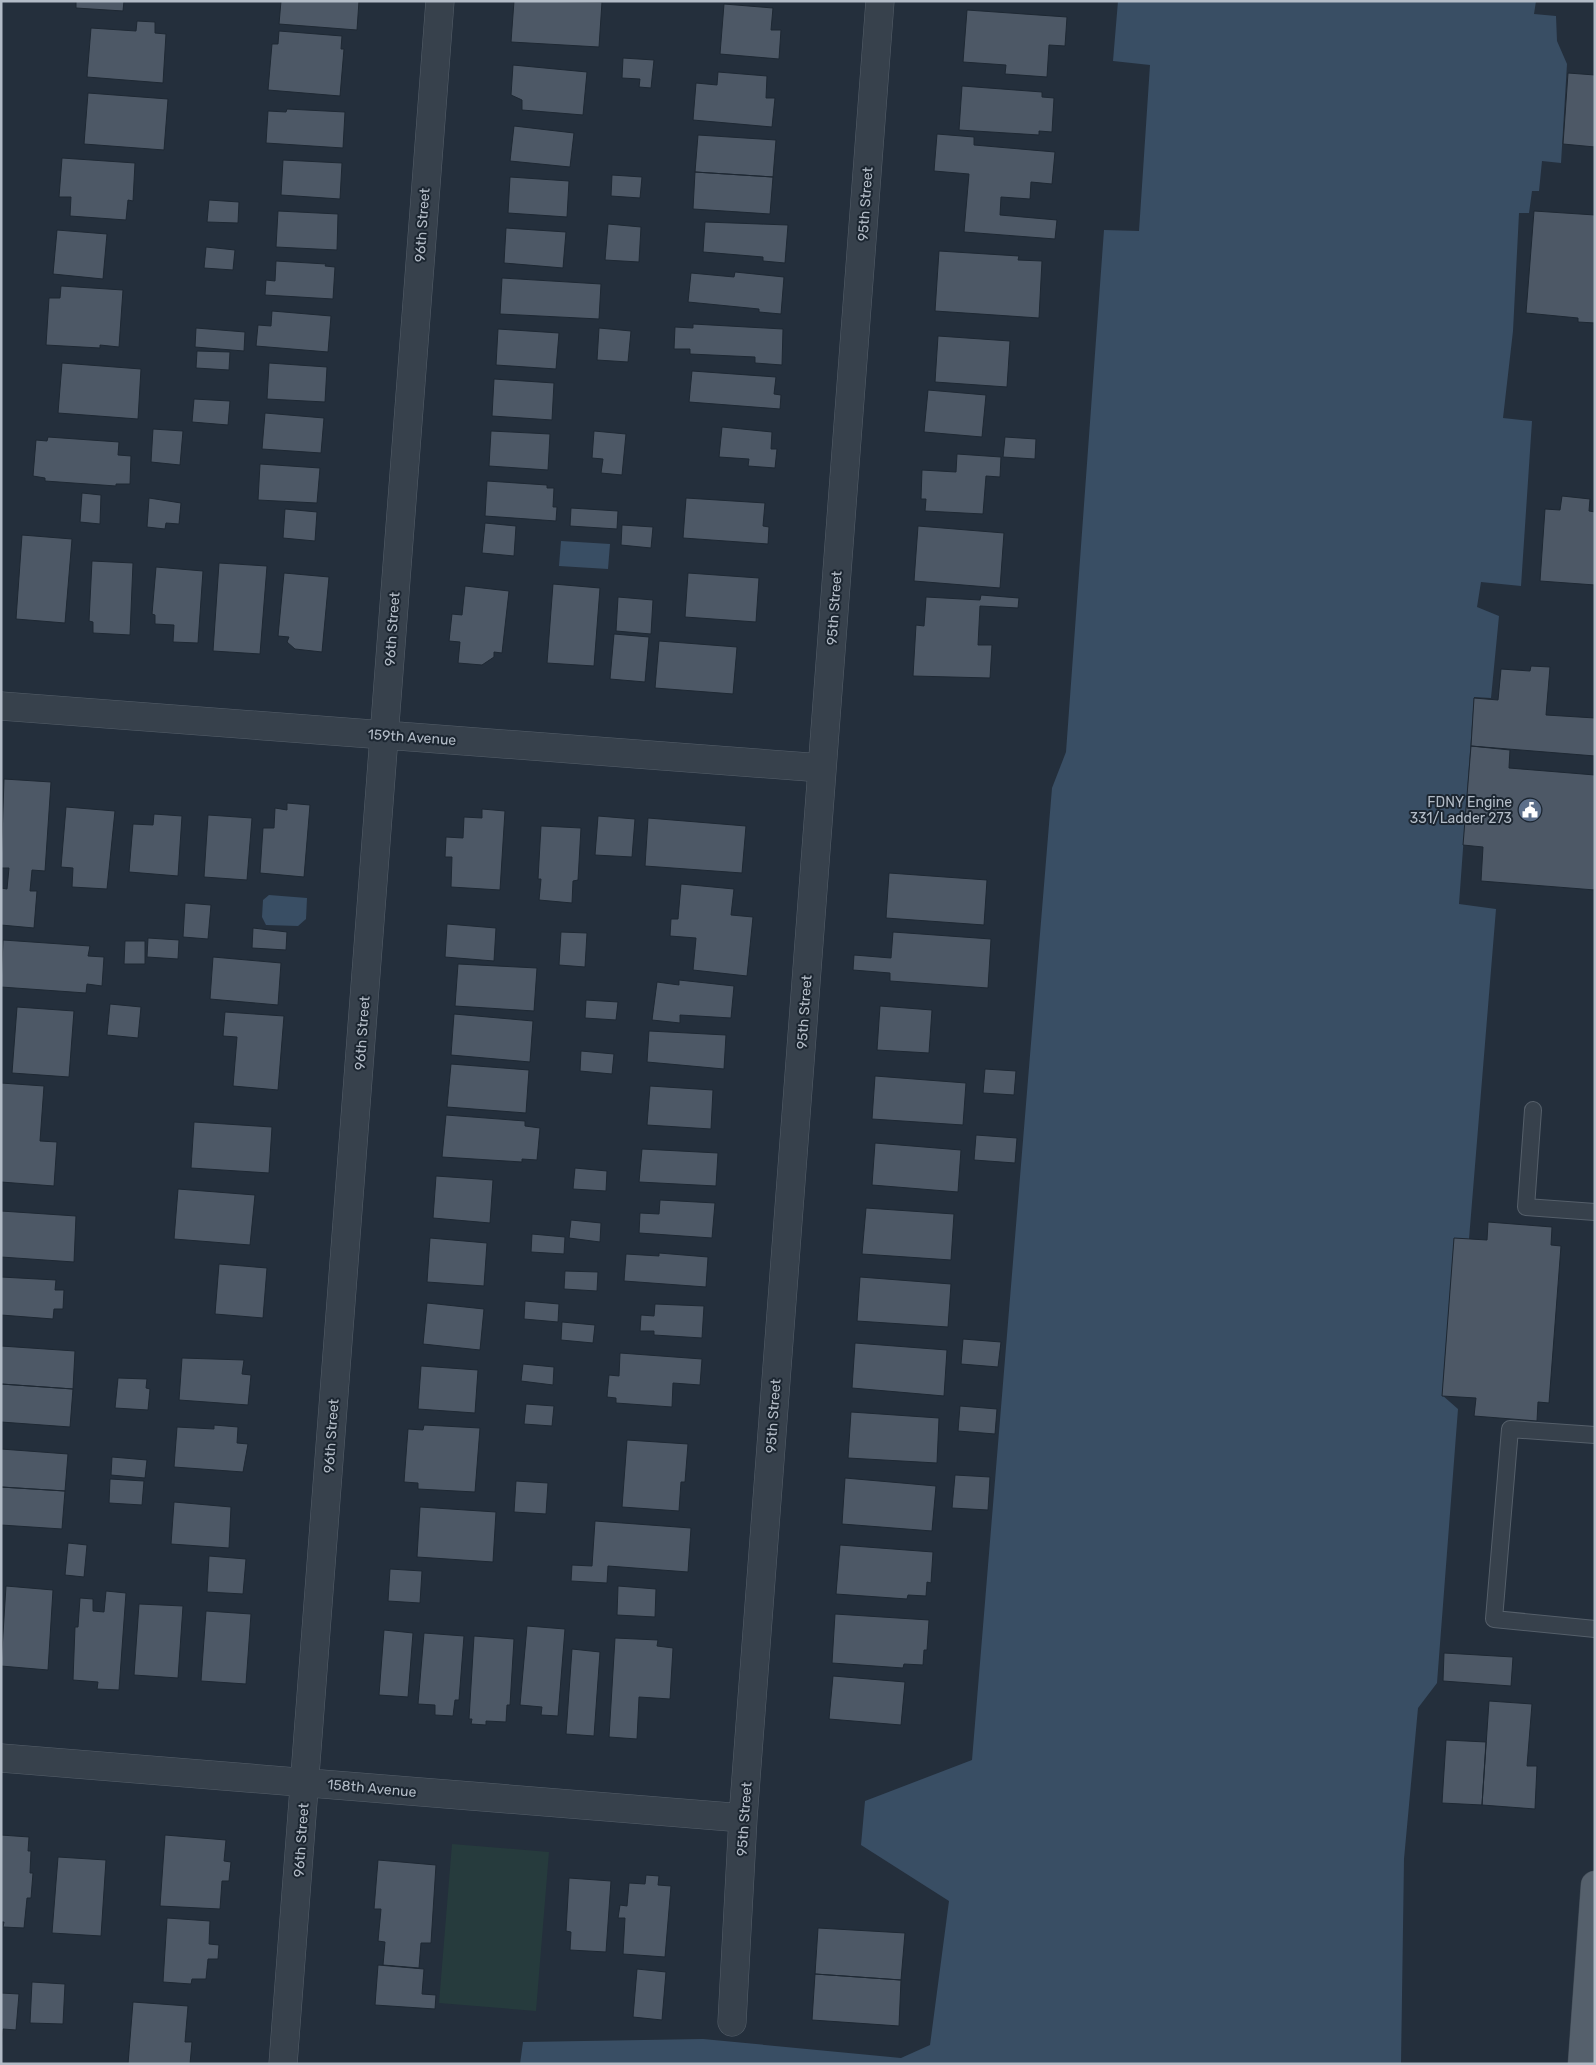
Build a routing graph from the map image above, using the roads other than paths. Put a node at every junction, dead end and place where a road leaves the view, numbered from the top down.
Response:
1 (440, 1) edge
2 (880, 1) edge
3 (1, 706) edge
4 (384, 735) junction
5 (822, 768) junction
6 (1533, 1110) dead end
7 (1595, 1212) edge
8 (1595, 1435) edge
9 (1595, 1629) edge
10 (1, 1758) edge
11 (305, 1783) junction
12 (743, 1818) junction
13 (1595, 1885) edge
14 (732, 2022) dead end
15 (283, 2064) edge
16 (1582, 2064) edge

1 - 4 street, 96th Street
2 - 5 street, 95th Street
3 - 4 street, 159th Avenue
4 - 5 street, 159th Avenue
4 - 11 street, 96th Street
5 - 12 street, 95th Street
6 - 7 lane
8 - 9 lane
10 - 11 street, 158th Avenue
11 - 12 street, 158th Avenue
11 - 15 street, 96th Street
12 - 14 street, 95th Street
13 - 16 main road

